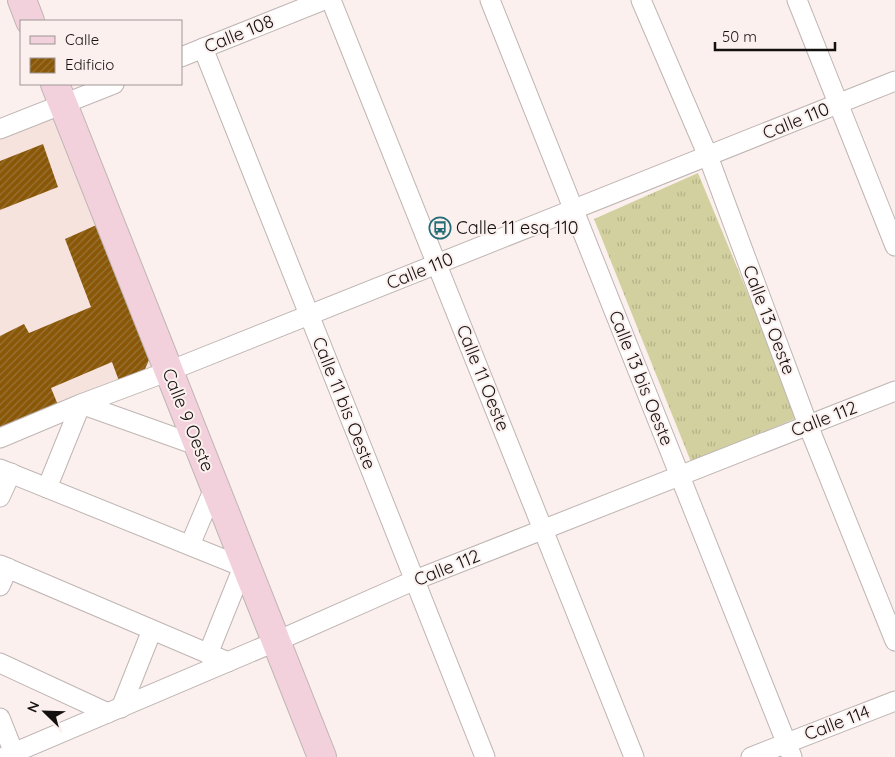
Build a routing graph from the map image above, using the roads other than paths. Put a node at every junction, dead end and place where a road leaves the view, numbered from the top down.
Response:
1 (22, 0) edge
2 (324, 0) edge
3 (330, 0) edge
4 (490, 0) edge
5 (641, 0) edge
6 (797, 0) edge
7 (30, 20) edge
8 (203, 48) junction
9 (182, 57) edge
10 (895, 81) edge
11 (108, 85) edge
12 (59, 94) edge
13 (839, 104) junction
14 (0, 129) edge
15 (708, 156) junction
16 (574, 210) junction
17 (895, 246) edge
18 (437, 264) junction
19 (309, 315) junction
20 (169, 372) junction
21 (895, 391) edge
22 (81, 404) junction
23 (808, 425) junction
24 (0, 438) edge
25 (199, 446) junction
26 (5, 471) edge
27 (680, 476) junction
28 (215, 486) junction
29 (46, 488) junction
30 (0, 497) edge
31 (543, 530) junction
32 (190, 545) junction
33 (4, 566) edge
34 (246, 568) junction
35 (415, 580) junction
36 (0, 586) edge
37 (152, 630) junction
38 (277, 641) junction
39 (895, 641) edge
40 (208, 654) junction
41 (228, 662) junction
42 (0, 663) edge
43 (895, 701) edge
44 (114, 710) junction
45 (0, 718) edge
46 (790, 750) edge
47 (9, 755) edge
48 (322, 757) edge
49 (485, 757) edge
50 (634, 757) edge
51 (751, 757) edge

1 - 7 main road
2 - 8 street, Calle 108
3 - 18 street, Calle 11 Oeste
4 - 16 street, Calle 13 bis Oeste
5 - 15 street, Calle 13 Oeste
6 - 13 street
8 - 9 street, Calle 108
8 - 19 street, Calle 11 bis Oeste
10 - 13 street, Calle 110
11 - 12 street
12 - 14 street
12 - 20 main road, Calle 9 Oeste
13 - 15 street, Calle 110
13 - 17 street
15 - 16 street, Calle 110
15 - 23 street, Calle 13 Oeste
16 - 18 street, Calle 110
16 - 27 street, Calle 13 bis Oeste
18 - 19 street, Calle 110
18 - 31 street, Calle 11 Oeste
19 - 20 street, Calle 110
19 - 35 street, Calle 11 bis Oeste
20 - 22 street, Calle 110
20 - 25 main road, Calle 9 Oeste
21 - 23 street, Calle 112
22 - 24 street, Calle 110
22 - 25 street
22 - 29 street
23 - 27 street, Calle 112
23 - 39 street, Calle 13 Oeste
25 - 28 main road, Calle 9 Oeste
26 - 29 street
26 - 30 street
27 - 31 street, Calle 112
27 - 46 street, Calle 13 bis Oeste
28 - 32 street
28 - 34 main road, Calle 9 Oeste
29 - 32 street
31 - 35 street, Calle 112
31 - 50 street, Calle 11 Oeste
32 - 34 street
33 - 36 street
33 - 37 street
34 - 38 main road, Calle 9 Oeste
34 - 40 street
35 - 38 street, Calle 112
35 - 49 street, Calle 11 bis Oeste
37 - 40 street
37 - 44 street
38 - 41 street, Calle 112
38 - 48 main road, Calle 9 Oeste
40 - 41 street
41 - 44 street, Calle 112
42 - 44 street
43 - 46 street, Calle 114
44 - 47 street, Calle 112
45 - 47 street
46 - 51 street, Calle 114

